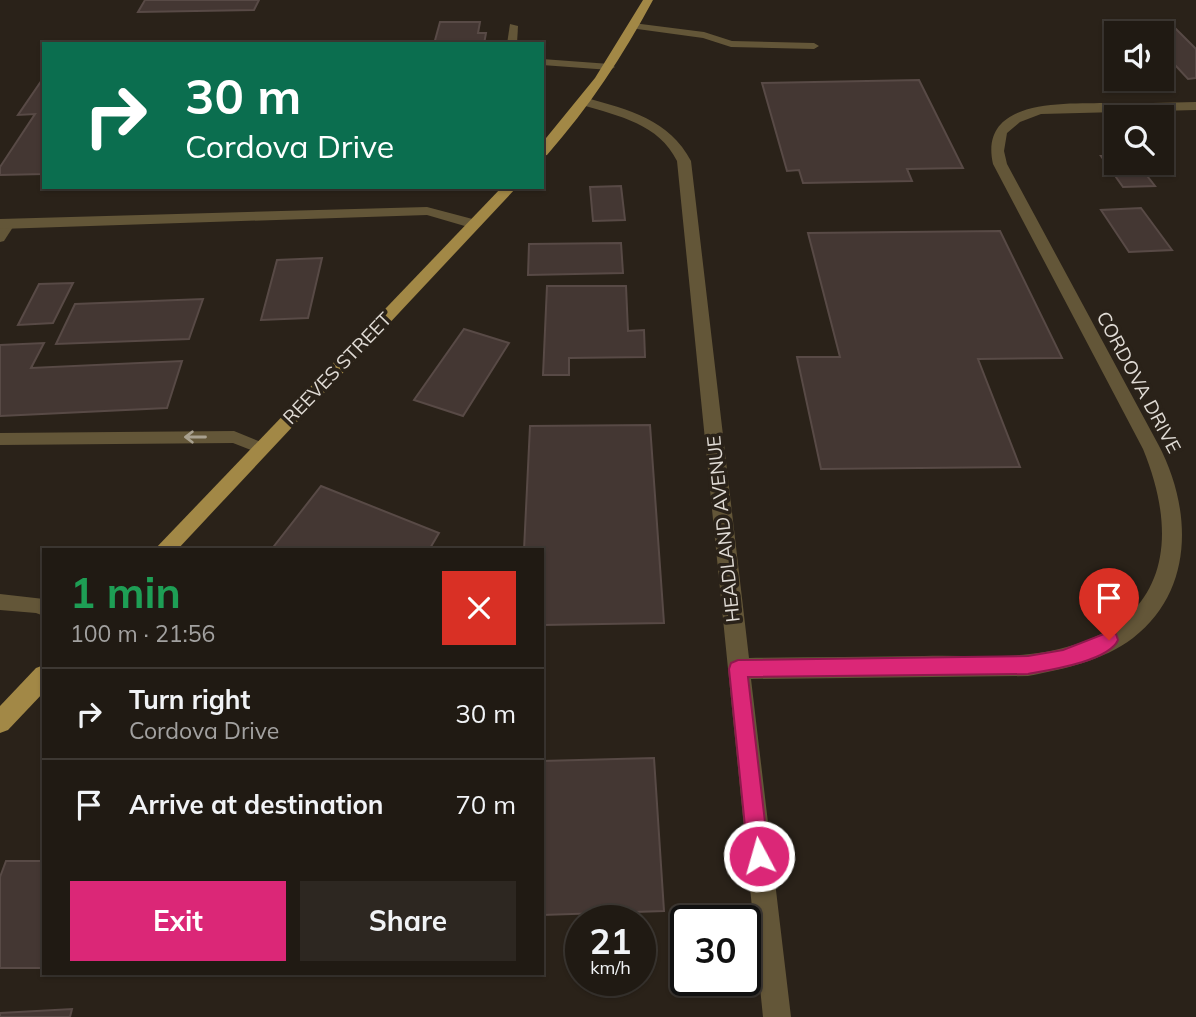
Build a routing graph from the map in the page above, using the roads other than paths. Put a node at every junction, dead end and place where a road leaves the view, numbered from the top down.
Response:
1 (648, 0) edge
2 (513, 26) dead end
3 (633, 26) junction
4 (512, 42) edge
5 (814, 46) dead end
6 (544, 62) edge
7 (610, 67) junction
8 (586, 102) junction
9 (1196, 106) edge
10 (544, 150) edge
11 (508, 189) edge
12 (4, 224) edge
13 (475, 224) junction
14 (0, 238) edge
15 (0, 439) edge
16 (261, 448) junction
17 (166, 548) edge
18 (0, 602) edge
19 (42, 607) edge
20 (738, 669) junction
21 (42, 678) edge
22 (0, 722) edge
23 (776, 1017) edge

1 - 3 main road
2 - 4 lane
3 - 5 lane
3 - 7 main road
6 - 7 lane
7 - 8 main road
8 - 10 main road
8 - 20 street, HEADLAND AVENUE
9 - 20 street, CORDOVA DRIVE
11 - 13 main road, REEVES STREET
12 - 13 street
12 - 14 lane
13 - 16 main road, REEVES STREET
16 -> 15 lane
16 - 17 main road, REEVES STREET
18 - 19 lane
20 - 23 street, HEADLAND AVENUE
21 - 22 main road

